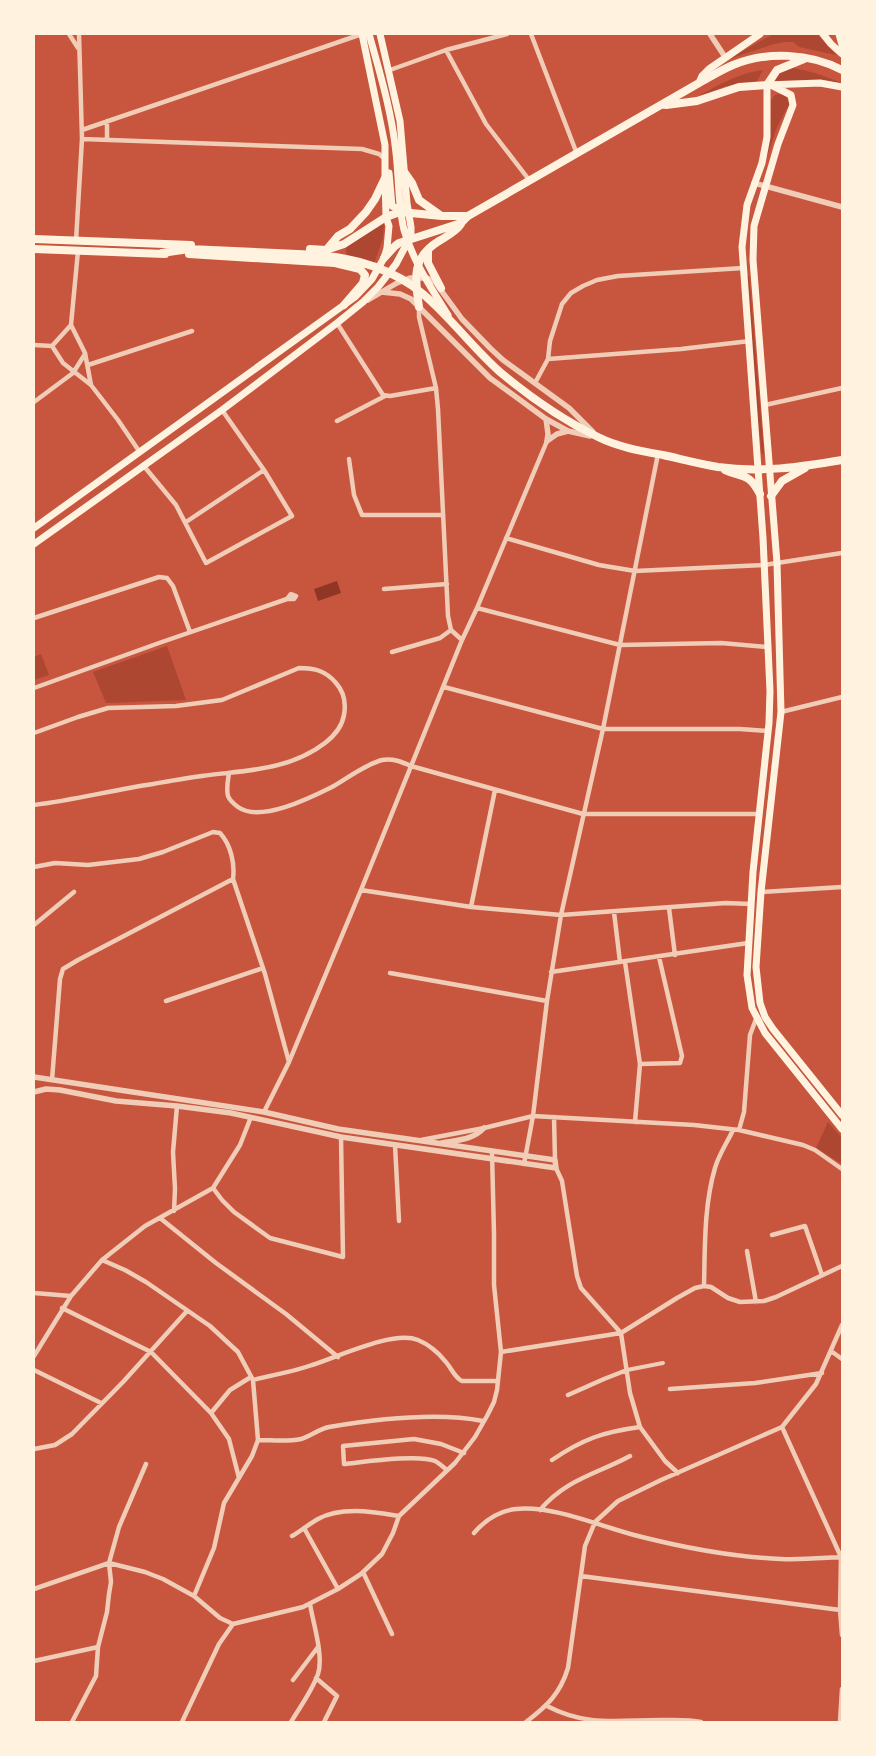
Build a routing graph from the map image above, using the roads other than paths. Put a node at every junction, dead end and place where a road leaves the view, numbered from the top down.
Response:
1 (69, 34) edge
2 (79, 34) edge
3 (362, 34) edge
4 (369, 34) edge
5 (380, 34) edge
6 (507, 34) edge
7 (531, 34) edge
8 (710, 34) edge
9 (760, 34) edge
10 (823, 34) edge
11 (839, 34) edge
12 (842, 45) edge
13 (78, 49) junction
14 (446, 50) junction
15 (842, 54) edge
16 (726, 57) junction
17 (808, 58) junction
18 (390, 70) junction
19 (842, 70) edge
20 (699, 83) junction
21 (769, 85) junction
22 (842, 86) edge
23 (661, 105) junction
24 (107, 121) junction
25 (82, 130) junction
26 (82, 139) junction
27 (107, 140) junction
28 (385, 145) junction
29 (578, 154) junction
30 (384, 159) junction
31 (405, 173) junction
32 (384, 178) junction
33 (530, 181) junction
34 (754, 183) junction
35 (765, 186) junction
36 (407, 203) junction
37 (842, 207) edge
38 (408, 212) junction
39 (442, 216) junction
40 (468, 216) junction
41 (386, 217) junction
42 (461, 223) junction
43 (34, 239) edge
44 (408, 240) junction
45 (76, 241) junction
46 (34, 249) edge
47 (429, 249) junction
48 (324, 250) junction
49 (78, 251) junction
50 (162, 254) junction
51 (384, 258) junction
52 (335, 263) junction
53 (743, 268) junction
54 (415, 278) junction
55 (441, 288) junction
56 (381, 292) junction
57 (363, 302) junction
58 (344, 305) junction
59 (419, 307) junction
60 (337, 324) junction
61 (71, 325) junction
62 (454, 326) junction
63 (192, 331) dead end
64 (750, 342) junction
65 (34, 346) edge
66 (52, 346) junction
67 (85, 353) junction
68 (548, 360) junction
69 (88, 365) junction
70 (73, 372) junction
71 (535, 383) junction
72 (91, 385) junction
73 (436, 388) junction
74 (842, 388) edge
75 (385, 396) junction
76 (34, 402) edge
77 (764, 405) junction
78 (222, 410) junction
79 (546, 419) junction
80 (337, 421) dead end
81 (568, 431) junction
82 (598, 438) junction
83 (548, 441) junction
84 (138, 452) junction
85 (658, 454) junction
86 (349, 459) dead end
87 (842, 460) edge
88 (143, 465) junction
89 (808, 466) junction
90 (719, 467) junction
91 (759, 469) junction
92 (770, 469) junction
93 (264, 470) junction
94 (760, 494) junction
95 (771, 496) junction
96 (443, 515) junction
97 (186, 522) junction
98 (34, 528) edge
99 (506, 538) junction
100 (34, 544) edge
101 (842, 554) edge
102 (777, 563) junction
103 (764, 565) junction
104 (635, 571) junction
105 (447, 584) junction
106 (384, 590) dead end
107 (287, 599) dead end
108 (477, 608) junction
109 (34, 618) edge
110 (451, 630) junction
111 (190, 632) junction
112 (462, 640) junction
113 (620, 645) junction
114 (768, 647) junction
115 (392, 652) dead end
116 (444, 687) junction
117 (34, 688) edge
118 (842, 697) edge
119 (781, 712) junction
120 (603, 729) junction
121 (768, 731) junction
122 (34, 733) edge
123 (412, 766) junction
124 (229, 773) junction
125 (496, 790) junction
126 (34, 805) edge
127 (583, 814) junction
128 (759, 814) junction
129 (34, 868) edge
130 (233, 879) junction
131 (842, 887) edge
132 (361, 890) junction
133 (74, 892) dead end
134 (760, 892) junction
135 (750, 904) junction
136 (471, 906) junction
137 (669, 908) junction
138 (614, 912) junction
139 (560, 915) junction
140 (34, 925) edge
141 (748, 943) junction
142 (675, 955) junction
143 (659, 957) junction
144 (622, 962) junction
145 (263, 968) junction
146 (551, 972) junction
147 (390, 973) dead end
148 (166, 1001) dead end
149 (546, 1001) junction
150 (756, 1019) junction
151 (289, 1062) junction
152 (640, 1064) junction
153 (34, 1078) edge
154 (52, 1080) junction
155 (34, 1092) edge
156 (177, 1106) junction
157 (264, 1112) junction
158 (842, 1115) edge
159 (533, 1116) junction
160 (252, 1117) junction
161 (554, 1117) junction
162 (634, 1122) junction
163 (484, 1128) junction
164 (842, 1129) edge
165 (733, 1130) junction
166 (739, 1130) junction
167 (342, 1137) junction
168 (415, 1140) junction
169 (437, 1144) junction
170 (395, 1145) junction
171 (492, 1152) junction
172 (526, 1157) junction
173 (492, 1160) junction
174 (556, 1160) junction
175 (524, 1164) junction
176 (556, 1168) junction
177 (842, 1169) edge
178 (212, 1188) junction
179 (174, 1211) junction
180 (160, 1218) junction
181 (399, 1221) dead end
182 (772, 1235) dead end
183 (747, 1251) dead end
184 (102, 1260) junction
185 (842, 1266) edge
186 (822, 1275) junction
187 (704, 1286) junction
188 (34, 1293) edge
189 (71, 1296) junction
190 (756, 1302) junction
191 (62, 1308) junction
192 (187, 1311) junction
193 (842, 1325) edge
194 (621, 1333) junction
195 (831, 1351) junction
196 (151, 1352) junction
197 (501, 1352) junction
198 (34, 1356) edge
199 (338, 1357) junction
200 (842, 1358) edge
201 (662, 1363) dead end
202 (34, 1370) edge
203 (627, 1370) junction
204 (822, 1373) junction
205 (252, 1379) junction
206 (498, 1381) junction
207 (670, 1389) dead end
208 (568, 1395) dead end
209 (101, 1403) junction
210 (211, 1413) junction
211 (483, 1421) junction
212 (640, 1427) junction
213 (782, 1427) junction
214 (258, 1440) junction
215 (34, 1449) edge
216 (464, 1453) junction
217 (630, 1456) dead end
218 (552, 1460) dead end
219 (146, 1464) dead end
220 (447, 1470) junction
221 (678, 1473) junction
222 (239, 1478) junction
223 (540, 1510) junction
224 (399, 1516) junction
225 (595, 1522) junction
226 (304, 1528) junction
227 (474, 1533) dead end
228 (292, 1536) dead end
229 (841, 1557) edge
230 (109, 1562) junction
231 (363, 1572) junction
232 (580, 1576) junction
233 (34, 1589) edge
234 (338, 1590) junction
235 (194, 1596) junction
236 (310, 1604) junction
237 (840, 1610) junction
238 (233, 1624) junction
239 (392, 1634) dead end
240 (842, 1635) edge
241 (318, 1647) junction
242 (98, 1648) junction
243 (34, 1661) edge
244 (316, 1678) junction
245 (294, 1680) dead end
246 (842, 1689) edge
247 (546, 1706) junction
248 (72, 1722) edge
249 (182, 1722) edge
250 (291, 1722) edge
251 (324, 1722) edge
252 (526, 1722) edge
253 (700, 1722) edge
254 (840, 1722) edge

1 - 13 street
2 - 13 street
3 - 24 street
3 - 28 main road
4 - 62 main road
5 - 18 main road
6 - 14 street
7 - 29 street
8 - 16 street
9 - 16 main road
10 - 15 main road
11 - 12 main road
13 - 25 street
14 - 18 street
14 - 33 street
16 - 20 main road
17 - 19 highway
17 - 20 highway
17 - 21 highway
18 - 31 main road
20 - 23 highway
21 - 22 main road
21 - 23 highway
21 - 34 main road
21 - 35 main road
23 - 29 highway
24 - 25 street
24 - 27 street
25 - 26 street
26 - 27 street
26 - 45 street
27 - 30 street
28 - 30 main road
28 - 36 main road
29 - 33 highway
30 - 32 main road
31 - 36 main road
31 - 39 highway
32 - 41 main road
32 - 48 highway
33 - 40 highway
34 - 35 street
34 - 53 main road
35 - 37 street
35 - 77 main road
36 - 38 main road
38 - 39 highway
38 - 41 highway
38 - 44 main road
39 - 40 highway
40 - 42 highway
41 - 48 highway
41 - 51 main road
42 - 44 highway
42 - 47 highway
43 - 45 highway
44 - 51 highway
44 - 57 main road
45 - 48 highway
46 - 49 highway
47 - 54 highway
47 - 55 highway
48 - 52 highway
49 - 50 highway
49 - 61 street
50 - 52 highway
50 - 62 highway
51 - 58 main road
52 - 58 highway
53 - 64 main road
53 - 68 street
54 - 55 street
54 - 56 street
54 - 59 highway
55 - 71 street
56 - 57 street
56 - 59 street
57 - 60 main road
58 - 84 main road
59 - 73 street
59 - 79 street
60 - 75 street
60 - 78 main road
61 - 66 street
61 - 67 street
62 - 82 highway
63 - 69 street
64 - 68 street
64 - 91 main road
65 - 66 street
66 - 70 street
67 - 69 street
67 - 70 street
68 - 71 street
69 - 72 street
70 - 72 street
70 - 76 street
71 - 82 street
72 - 84 street
73 - 75 street
73 - 96 street
74 - 77 street
75 - 80 street
77 - 92 main road
78 - 88 main road
78 - 93 street
79 - 81 street
79 - 83 street
81 - 82 street
81 - 83 street
82 - 85 highway
83 - 99 street
84 - 98 main road
85 - 90 highway
85 - 104 street
86 - 96 street
87 - 89 highway
88 - 97 street
88 - 100 main road
89 - 92 highway
89 - 95 highway
90 - 91 highway
90 - 94 highway
91 - 92 highway
91 - 94 main road
92 - 95 main road
93 - 97 street
93 - 97 street
94 - 103 main road
95 - 102 main road
96 - 105 street
99 - 104 street
99 - 108 street
101 - 102 street
102 - 103 street
102 - 119 main road
103 - 104 street
103 - 114 main road
104 - 113 street
105 - 106 street
105 - 110 street
107 - 111 street
108 - 112 street
108 - 113 street
109 - 111 street
110 - 112 street
110 - 115 street
111 - 117 street
112 - 116 street
113 - 114 street
113 - 120 street
114 - 121 main road
116 - 120 street
116 - 123 street
118 - 119 street
119 - 134 main road
120 - 121 street
120 - 127 street
121 - 128 main road
122 - 124 street
123 - 124 street
123 - 125 street
123 - 132 street
124 - 126 street
125 - 127 street
125 - 136 street
127 - 128 street
127 - 139 street
128 - 135 main road
129 - 130 street
130 - 145 street
130 - 154 street
131 - 134 street
132 - 136 street
132 - 151 street
133 - 140 street
134 - 158 main road
135 - 137 street
135 - 141 main road
136 - 139 street
137 - 138 street
137 - 142 street
138 - 139 street
138 - 144 street
139 - 146 street
141 - 142 street
141 - 150 main road
142 - 143 street
143 - 144 street
143 - 152 street
144 - 146 street
144 - 152 street
145 - 148 street
145 - 151 street
146 - 149 street
147 - 149 street
149 - 159 street
150 - 164 main road
150 - 166 street
151 - 157 street
152 - 162 street
153 - 154 street
154 - 157 street
155 - 156 street
156 - 160 street
156 - 179 street
157 - 168 street
159 - 161 street
159 - 163 street
159 - 172 street
160 - 167 street
160 - 178 street
161 - 162 street
161 - 174 street
162 - 165 street
163 - 168 street
163 - 169 street
165 - 166 street
165 - 187 street
166 - 177 street
167 - 170 street
167 - 178 street
168 - 169 street
169 - 171 street
170 - 173 street
170 - 181 street
171 - 172 street
171 - 173 street
172 - 174 street
172 - 175 street
173 - 175 street
173 - 197 street
174 - 176 street
175 - 176 street
176 - 194 street
178 - 179 street
179 - 180 street
180 - 184 street
180 - 199 street
182 - 186 street
183 - 190 street
184 - 189 street
184 - 192 street
185 - 186 street
186 - 190 street
187 - 190 street
187 - 194 street
188 - 189 street
189 - 191 street
191 - 196 street
191 - 198 street
192 - 196 street
192 - 205 street
193 - 195 street
194 - 197 street
194 - 203 street
195 - 200 street
195 - 204 street
196 - 209 street
196 - 210 street
197 - 206 street
199 - 205 street
199 - 206 street
201 - 203 street
202 - 209 street
203 - 208 street
203 - 212 street
204 - 207 street
204 - 213 street
205 - 210 street
205 - 214 street
206 - 211 street
209 - 215 street
210 - 222 street
211 - 214 street
211 - 216 street
212 - 218 street
212 - 221 street
213 - 221 street
213 - 229 street
214 - 222 street
216 - 220 street
216 - 220 street
217 - 223 street
219 - 230 street
220 - 224 street
221 - 225 street
222 - 235 street
223 - 225 street
223 - 227 street
224 - 226 street
224 - 231 street
225 - 229 street
225 - 232 street
226 - 228 street
226 - 234 street
229 - 237 street
230 - 233 street
230 - 235 street
230 - 242 street
231 - 234 street
231 - 239 street
232 - 237 street
232 - 247 street
234 - 236 street
235 - 238 street
236 - 238 street
236 - 241 street
237 - 240 street
238 - 249 street
241 - 244 street
241 - 245 street
242 - 243 street
242 - 248 street
244 - 250 street
244 - 251 street
246 - 254 street
247 - 252 street
247 - 253 street

